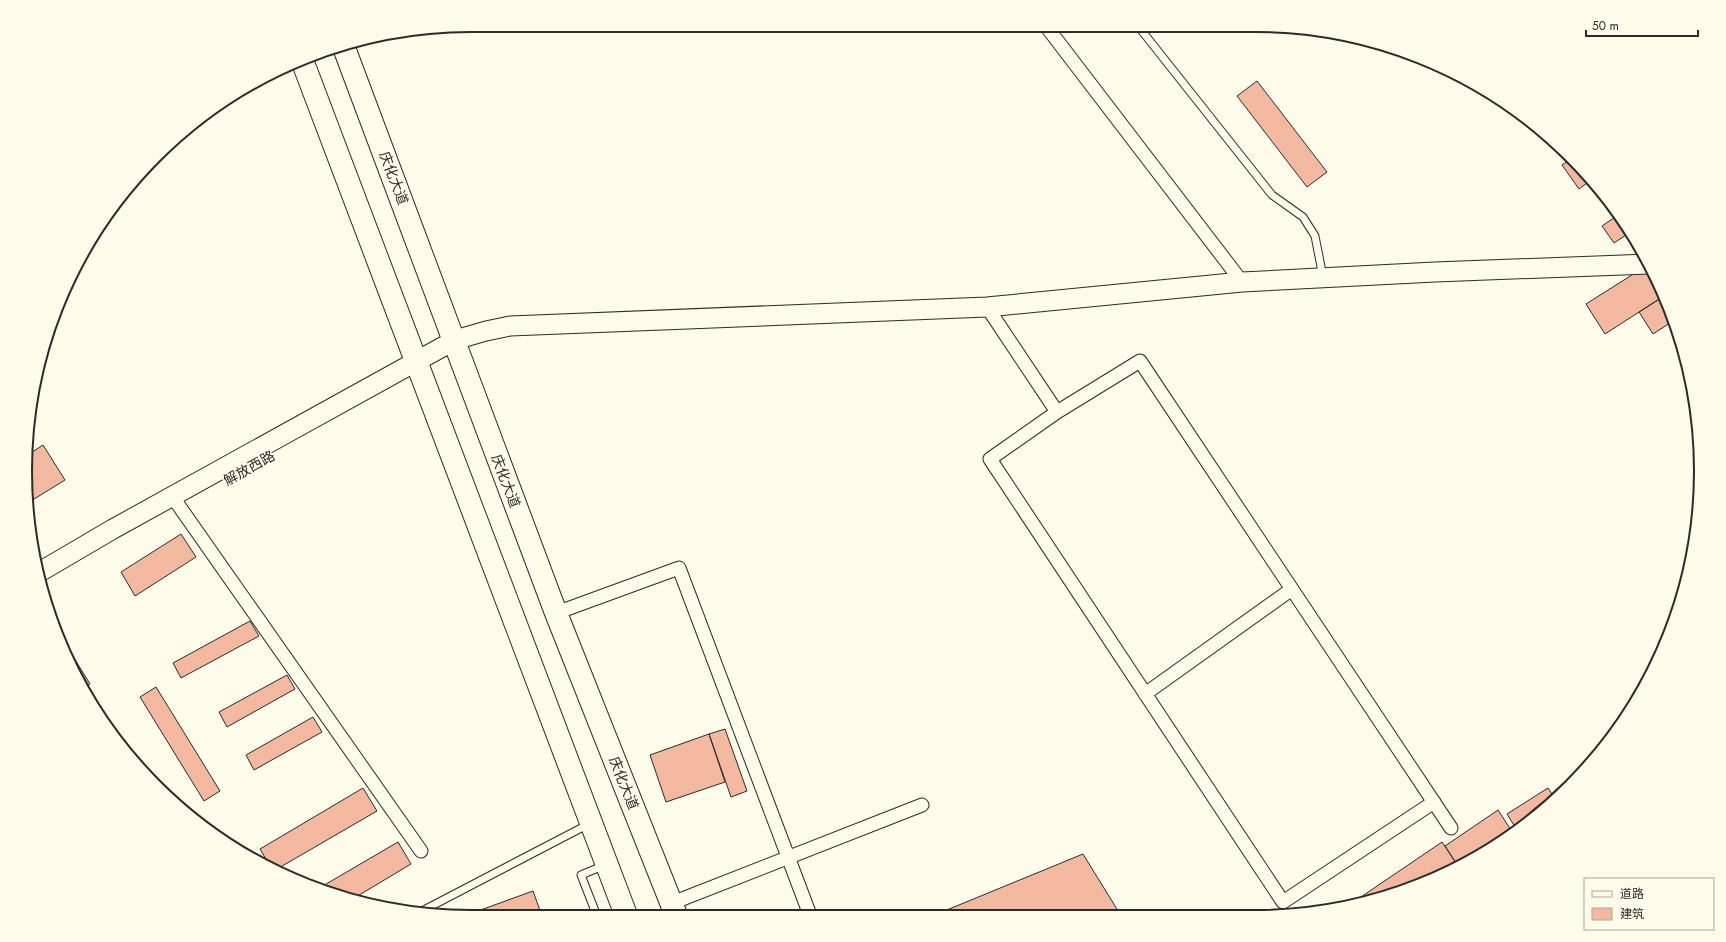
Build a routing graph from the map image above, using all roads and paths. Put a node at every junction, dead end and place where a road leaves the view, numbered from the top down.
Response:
1 (1051, 32) edge
2 (1143, 32) edge
3 (345, 50) edge
4 (304, 65) edge
5 (1642, 264) edge
6 (1323, 278) junction
7 (1242, 282) junction
8 (987, 307) junction
9 (457, 346) junction
10 (418, 368) junction
11 (1057, 412) junction
12 (176, 501) junction
13 (43, 570) edge
14 (46, 583) edge
15 (1292, 589) junction
16 (556, 613) junction
17 (1145, 694) junction
18 (1434, 802) junction
19 (922, 805) dead end
20 (591, 823) junction
21 (1451, 828) dead end
22 (421, 851) dead end
23 (788, 857) junction
24 (607, 864) junction
25 (429, 908) edge
26 (674, 909) edge
27 (594, 910) edge
28 (624, 910) edge
29 (808, 910) edge

1 - 7 street
2 - 6 lane
3 - 9 highway, 庆化大道
4 - 10 highway
5 - 6 street, 解放西路
6 - 7 street, 解放西路
7 - 8 street, 解放西路
8 - 9 street, 解放西路
8 - 11 street
9 - 10 street, 解放西路
9 - 16 highway, 庆化大道
10 - 12 street, 解放西路
10 - 20 highway
11 - 15 street
11 - 17 street
12 - 13 street, 解放西路
12 - 14 street, 解放西路
12 - 22 street
15 - 17 street
15 - 18 street
16 - 23 street
16 - 26 highway, 庆化大道
17 - 18 street
18 - 21 street
19 - 23 street
20 - 24 highway
20 - 25 lane
23 - 26 street
23 - 29 street
24 - 27 lane
24 - 28 highway

